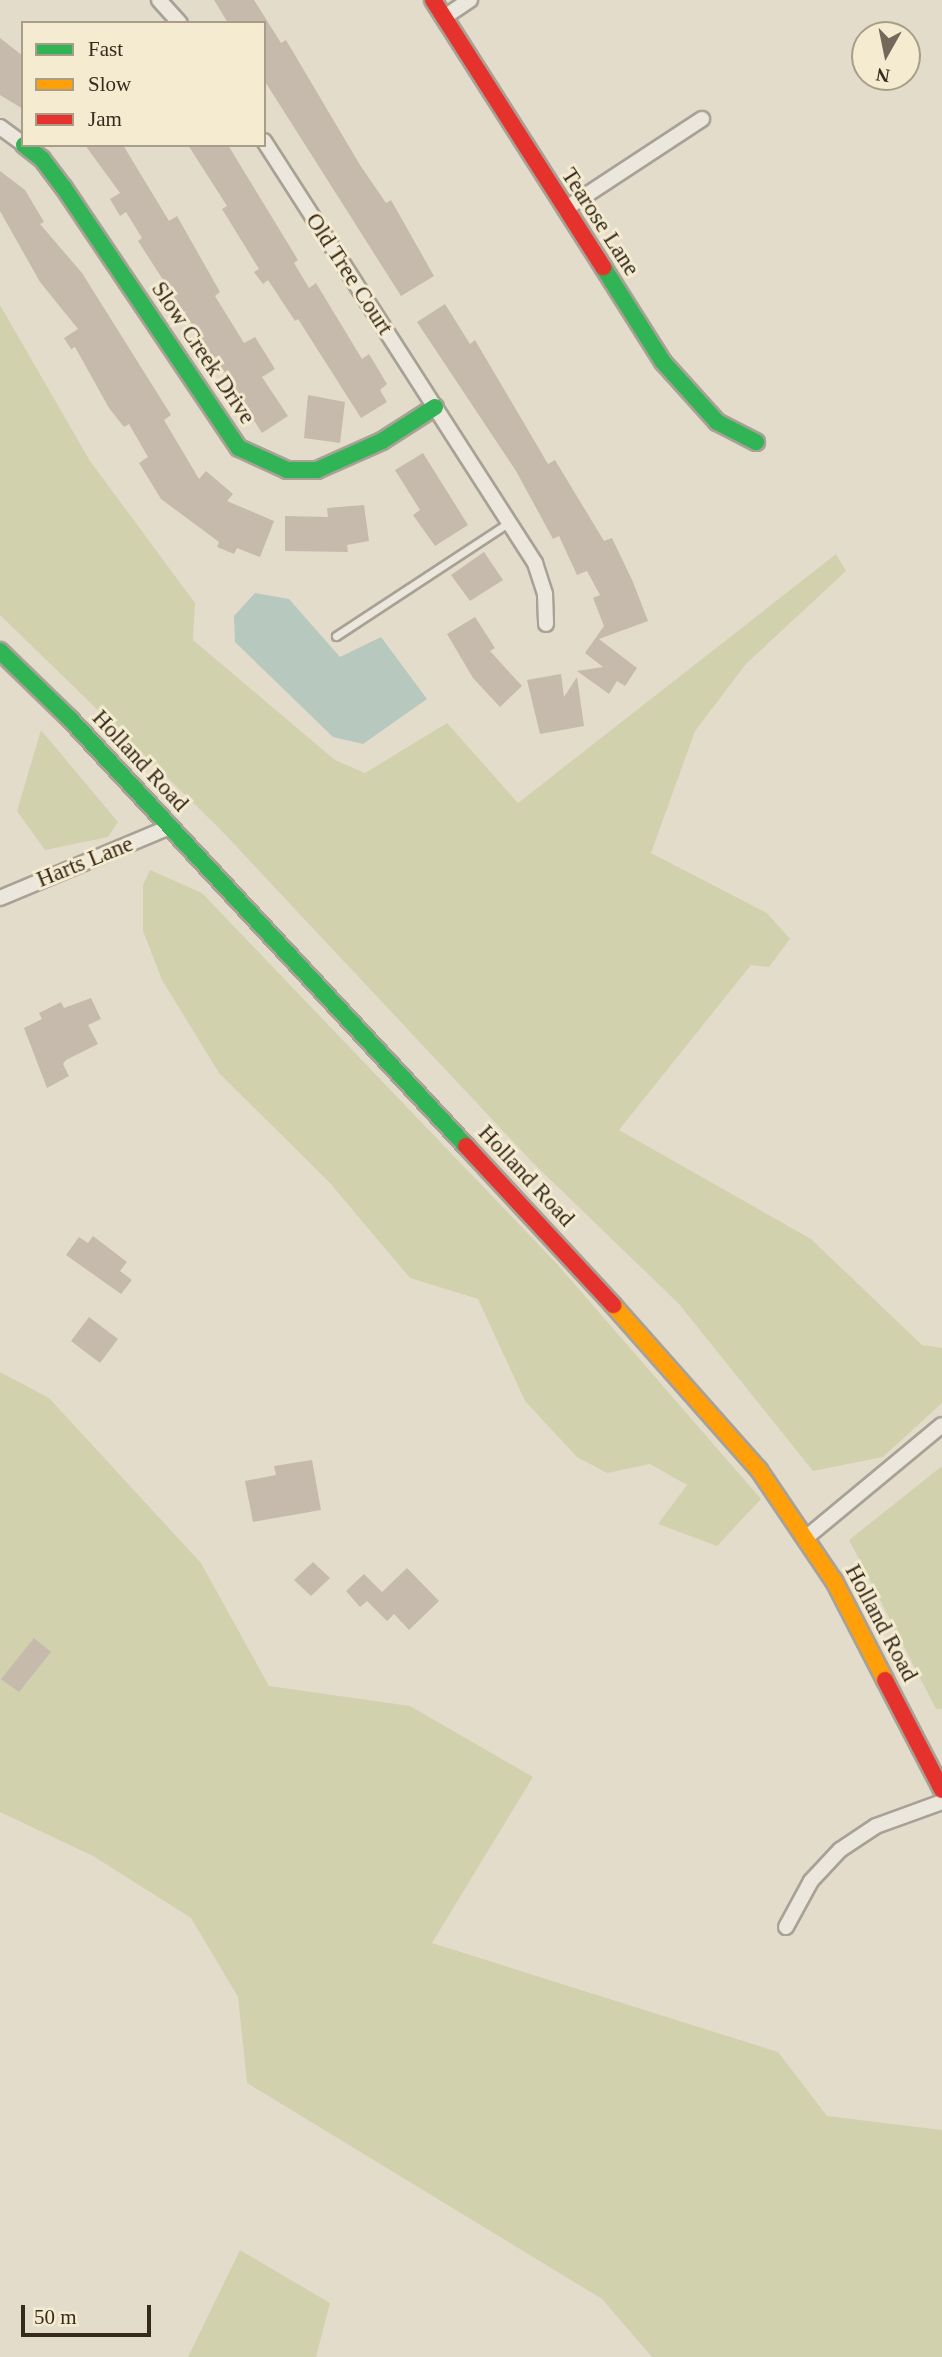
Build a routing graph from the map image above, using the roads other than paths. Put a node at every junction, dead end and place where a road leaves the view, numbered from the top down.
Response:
1 (159, 0) edge
2 (433, 0) edge
3 (470, 0) edge
4 (446, 16) junction
5 (178, 21) edge
6 (702, 119) dead end
7 (0, 127) edge
8 (21, 143) edge
9 (266, 144) edge
10 (26, 147) edge
11 (565, 209) junction
12 (435, 407) junction
13 (756, 442) dead end
14 (508, 523) junction
15 (546, 624) dead end
16 (336, 636) dead end
17 (0, 650) edge
18 (170, 827) junction
19 (0, 898) edge
20 (942, 1425) edge
21 (807, 1537) junction
22 (942, 1790) edge
23 (942, 1802) edge
24 (786, 1927) dead end

1 - 5 street
2 - 4 street, Tearose Lane
3 - 4 street
4 - 11 street, Tearose Lane
6 - 11 street
7 - 8 street, Slow Creek Drive
9 - 12 street, Old Tree Court
10 - 12 street, Slow Creek Drive
11 - 13 street, Tearose Lane
12 - 14 street, Old Tree Court
14 - 15 street, Old Tree Court
14 - 16 lane
17 - 18 street, Holland Road
18 - 19 street, Harts Lane
18 - 21 street, Holland Road
20 - 21 street
21 - 22 street, Holland Road
23 - 24 street

